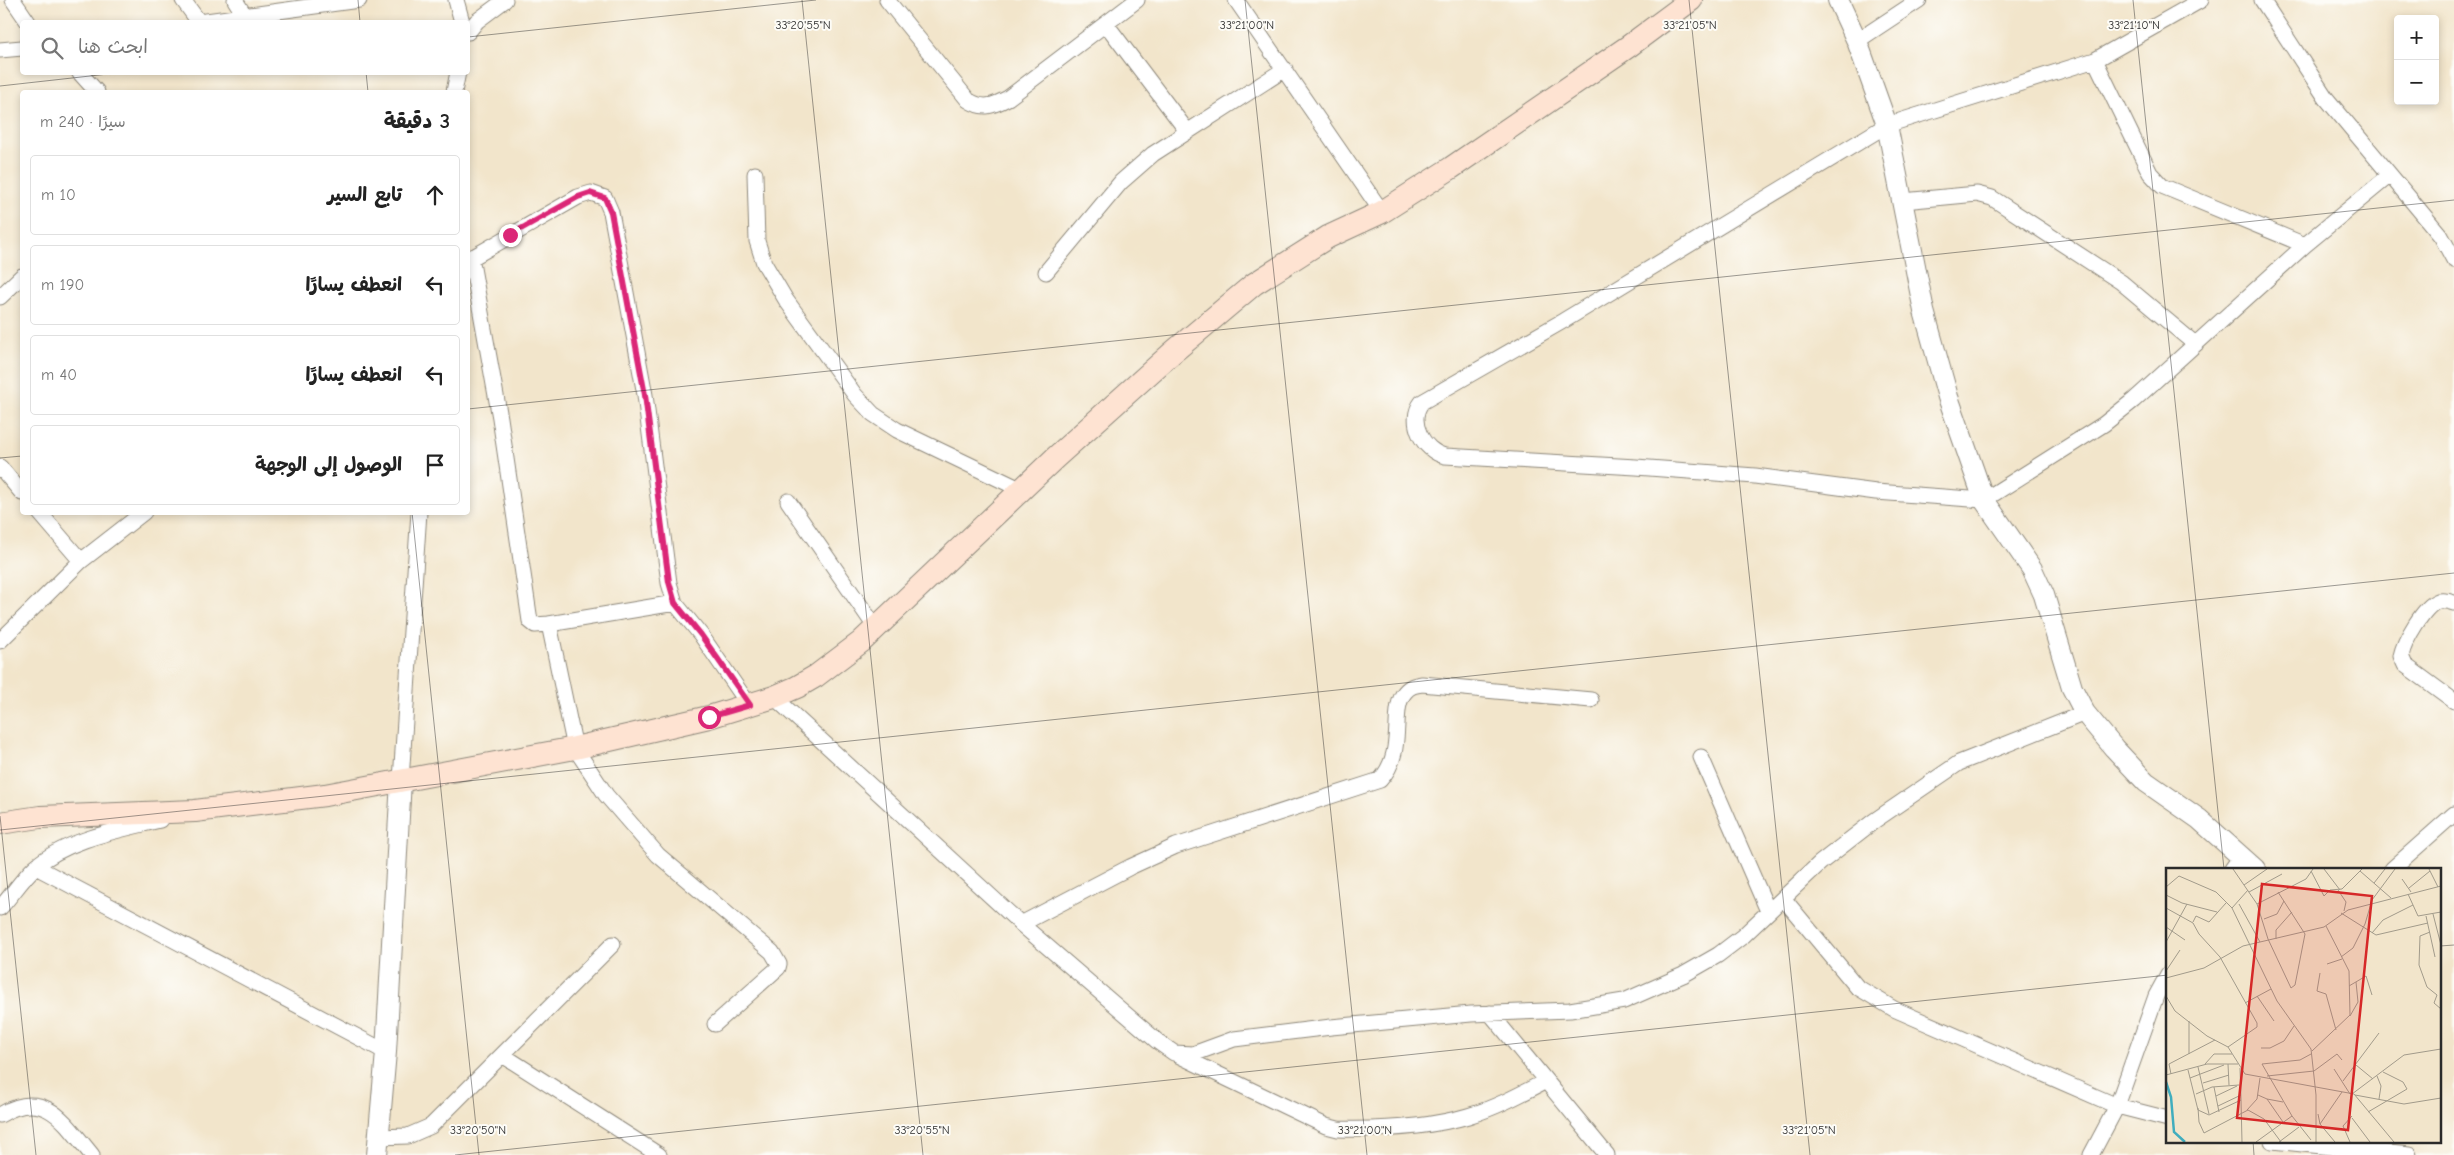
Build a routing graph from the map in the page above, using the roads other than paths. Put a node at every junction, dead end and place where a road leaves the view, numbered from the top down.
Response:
1 (13, 0) edge
2 (182, 0) edge
3 (235, 0) edge
4 (356, 0) edge
5 (456, 0) edge
6 (505, 0) edge
7 (887, 0) edge
8 (1137, 0) edge
9 (1236, 0) edge
10 (1691, 0) edge
11 (1838, 0) edge
12 (1919, 0) edge
13 (2201, 0) edge
14 (2262, 0) edge
15 (244, 16) junction
16 (27, 20) edge
17 (196, 20) edge
18 (213, 20) edge
19 (461, 20) edge
20 (1106, 24) junction
21 (470, 30) edge
22 (1856, 41) junction
23 (20, 48) edge
24 (0, 50) edge
25 (2095, 60) junction
26 (1285, 69) junction
27 (82, 75) edge
28 (457, 75) edge
29 (95, 90) edge
30 (454, 90) edge
31 (1887, 126) junction
32 (1187, 131) junction
33 (755, 174) dead end
34 (2390, 175) junction
35 (1903, 201) junction
36 (1382, 212) junction
37 (2305, 244) junction
38 (470, 259) edge
39 (2454, 260) edge
40 (1046, 272) dead end
41 (20, 278) edge
42 (0, 296) edge
43 (2195, 344) junction
44 (0, 467) edge
45 (17, 477) edge
46 (1022, 490) junction
47 (1984, 500) junction
48 (788, 501) dead end
49 (42, 515) edge
50 (140, 515) edge
51 (419, 515) edge
52 (81, 561) junction
53 (2454, 602) edge
54 (675, 603) junction
55 (549, 624) junction
56 (876, 628) junction
57 (0, 641) edge
58 (774, 698) junction
59 (1591, 700) dead end
60 (2454, 701) edge
61 (750, 705) junction
62 (2085, 713) junction
63 (575, 748) junction
64 (1701, 757) dead end
65 (401, 780) junction
66 (195, 811) junction
67 (2454, 814) edge
68 (0, 823) edge
69 (2243, 864) edge
70 (36, 867) junction
71 (2393, 868) edge
72 (1783, 898) junction
73 (0, 908) edge
74 (1768, 912) junction
75 (1021, 924) junction
76 (613, 944) dead end
77 (2166, 978) edge
78 (1490, 1013) junction
79 (715, 1024) dead end
80 (386, 1052) junction
81 (1174, 1053) junction
82 (504, 1056) junction
83 (1546, 1081) junction
84 (2117, 1106) junction
85 (0, 1115) edge
86 (2166, 1119) edge
87 (2283, 1142) edge
88 (378, 1146) edge
89 (2347, 1148) edge
90 (92, 1155) edge
91 (659, 1155) edge
92 (1607, 1155) edge
93 (2091, 1155) edge
94 (2409, 1155) edge

1 - 16 street
2 - 17 street
3 - 15 street
4 - 15 street
5 - 19 street
6 - 21 street
7 - 20 street
8 - 20 street
9 - 26 street
10 - 36 main road
11 - 22 street
12 - 22 street
13 - 25 street
14 - 34 street
15 - 18 street
20 - 32 street
22 - 31 street
23 - 24 street
25 - 31 street
25 - 37 street
26 - 32 street
26 - 36 street
27 - 29 street
28 - 30 street
31 - 35 street
31 - 47 street
32 - 40 street
33 - 46 street
34 - 37 street
34 - 39 street
35 - 43 street
35 - 47 street
36 - 46 main road
37 - 43 street
38 - 54 street
38 - 55 street
41 - 42 street
43 - 47 street
44 - 45 street
46 - 56 main road
47 - 62 street
48 - 56 street
49 - 52 street
50 - 52 street
51 - 65 street
52 - 57 street
53 - 60 street
54 - 55 street
54 - 61 street
55 - 63 street
56 - 58 main road
58 - 61 main road
58 - 75 street
59 - 75 street
61 - 63 main road
62 - 69 street
62 - 72 street
63 - 65 main road
63 - 79 street
64 - 74 street
65 - 66 main road
65 - 80 street
66 - 68 main road
66 - 70 street
67 - 71 street
70 - 73 street
70 - 80 street
72 - 74 street
72 - 84 street
74 - 78 street
75 - 81 street
76 - 82 street
77 - 84 street
78 - 81 street
78 - 83 street
80 - 88 street
81 - 83 street
82 - 88 street
82 - 91 street
83 - 92 street
84 - 86 street
84 - 93 street
85 - 90 street
87 - 89 street
89 - 94 street

